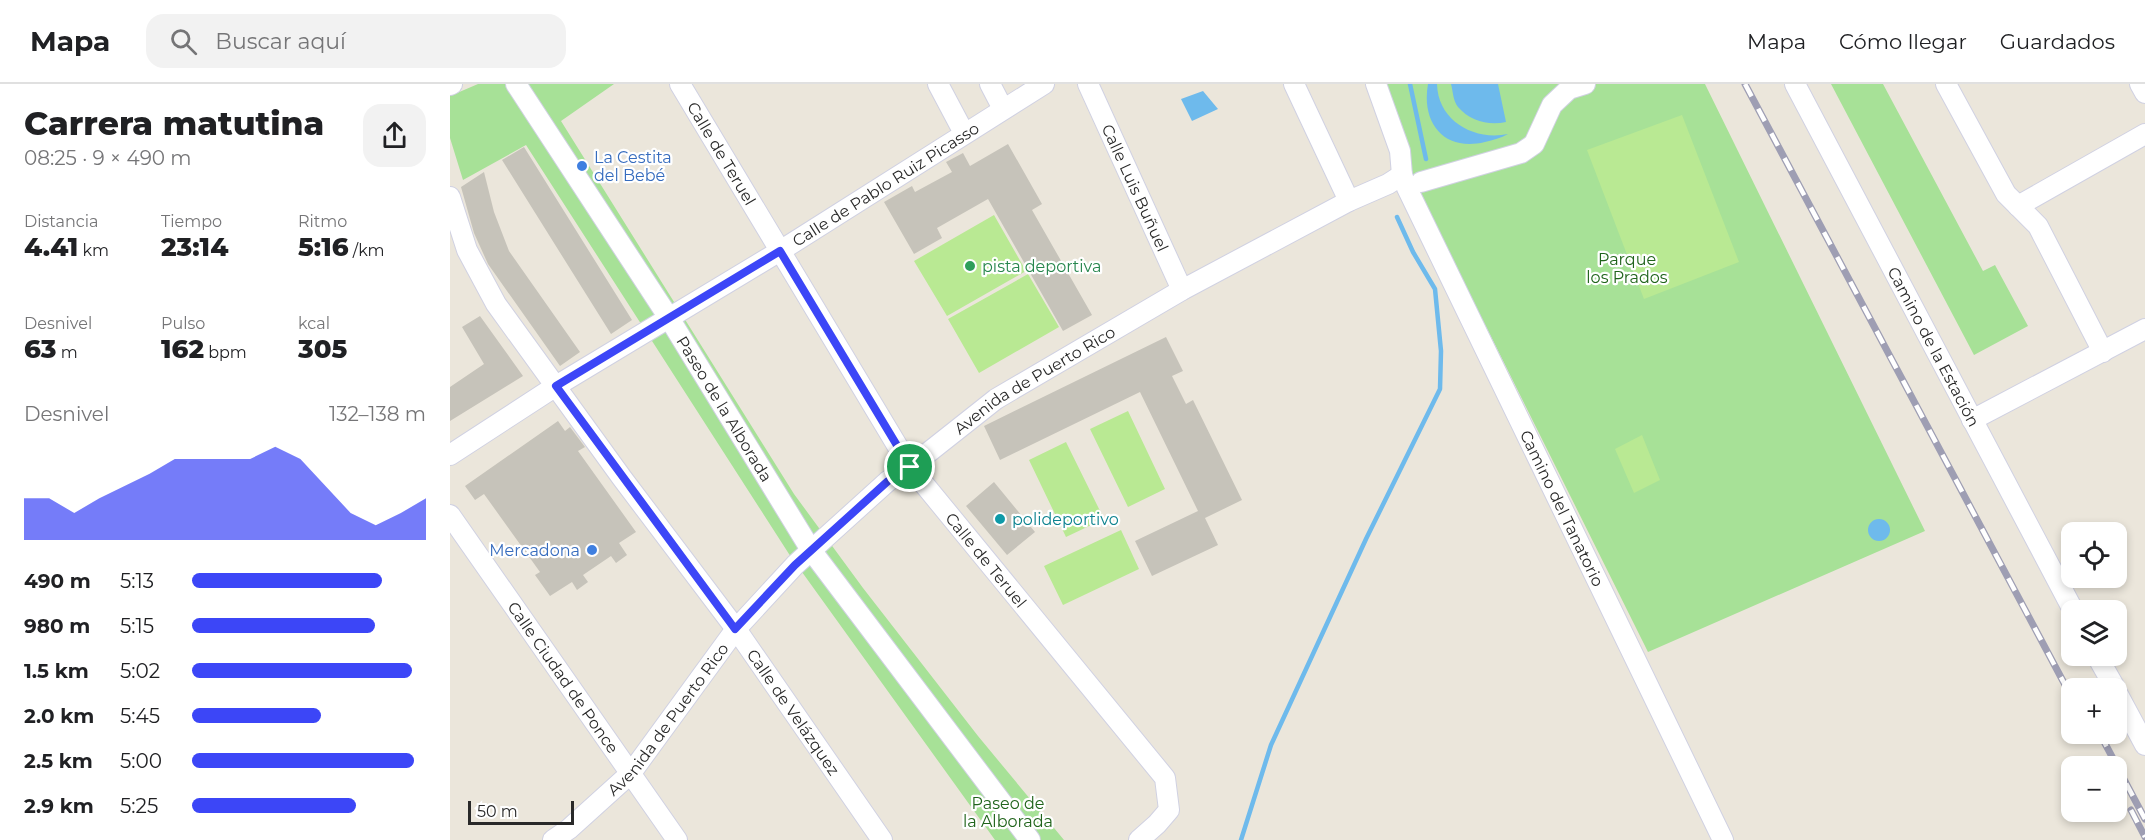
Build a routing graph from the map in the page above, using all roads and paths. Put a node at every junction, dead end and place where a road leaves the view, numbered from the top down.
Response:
1 (516, 84) edge
2 (680, 84) edge
3 (938, 84) edge
4 (990, 84) edge
5 (1044, 84) edge
6 (1088, 84) edge
7 (1294, 84) edge
8 (1376, 84) edge
9 (1585, 84) edge
10 (1795, 84) edge
11 (1946, 84) edge
12 (2140, 84) edge
13 (2145, 93) edge
14 (1003, 109) junction
15 (964, 133) junction
16 (2145, 134) edge
17 (1402, 175) junction
18 (1421, 182) dead end
19 (450, 197) edge
20 (1349, 201) junction
21 (2018, 206) junction
22 (780, 251) junction
23 (1182, 290) junction
24 (669, 318) junction
25 (2145, 329) edge
26 (2103, 352) junction
27 (556, 386) junction
28 (1972, 420) junction
29 (450, 455) edge
30 (910, 467) junction
31 (450, 515) edge
32 (812, 550) junction
33 (2068, 600) edge
34 (735, 629) junction
35 (2127, 711) edge
36 (2145, 745) edge
37 (631, 774) junction
38 (553, 840) edge
39 (678, 840) edge
40 (882, 840) edge
41 (1030, 840) edge
42 (1139, 840) edge
43 (1723, 840) edge

1 - 24 street, Paseo de la Alborada
2 - 22 street, Calle de Teruel
3 - 15 street
4 - 14 street
5 - 14 street, Calle de Pablo Ruiz Picasso
6 - 23 street, Calle Luis Buñuel
7 - 20 street
8 - 17 street, Camino del Tanatorio
9 - 18 street
10 - 28 street, Camino de la Estación
11 - 21 street
12 - 13 street
14 - 15 street, Calle de Pablo Ruiz Picasso
15 - 22 street, Calle de Pablo Ruiz Picasso
16 - 21 street
17 - 20 street, Avenida de Puerto Rico
17 - 43 street, Camino del Tanatorio
19 - 27 street, Calle de Velázquez
20 - 23 street, Avenida de Puerto Rico
21 - 26 street
22 - 24 street, Calle de Pablo Ruiz Picasso
22 - 30 street, Calle de Teruel
23 - 30 street, Avenida de Puerto Rico
24 - 27 street, Calle de Pablo Ruiz Picasso
24 - 32 street, Paseo de la Alborada
25 - 26 street
26 - 28 street
27 - 29 street, Calle de Pablo Ruiz Picasso
27 - 34 street, Calle de Velázquez
28 - 33 street, Camino de la Estación
30 - 32 street, Avenida de Puerto Rico
30 - 42 street, Calle de Teruel
31 - 37 street, Calle Ciudad de Ponce
32 - 34 street, Avenida de Puerto Rico
32 - 41 street, Paseo de la Alborada
34 - 37 street, Avenida de Puerto Rico
34 - 40 street, Calle de Velázquez
35 - 36 street
37 - 38 street, Avenida de Puerto Rico
37 - 39 street, Calle Ciudad de Ponce

